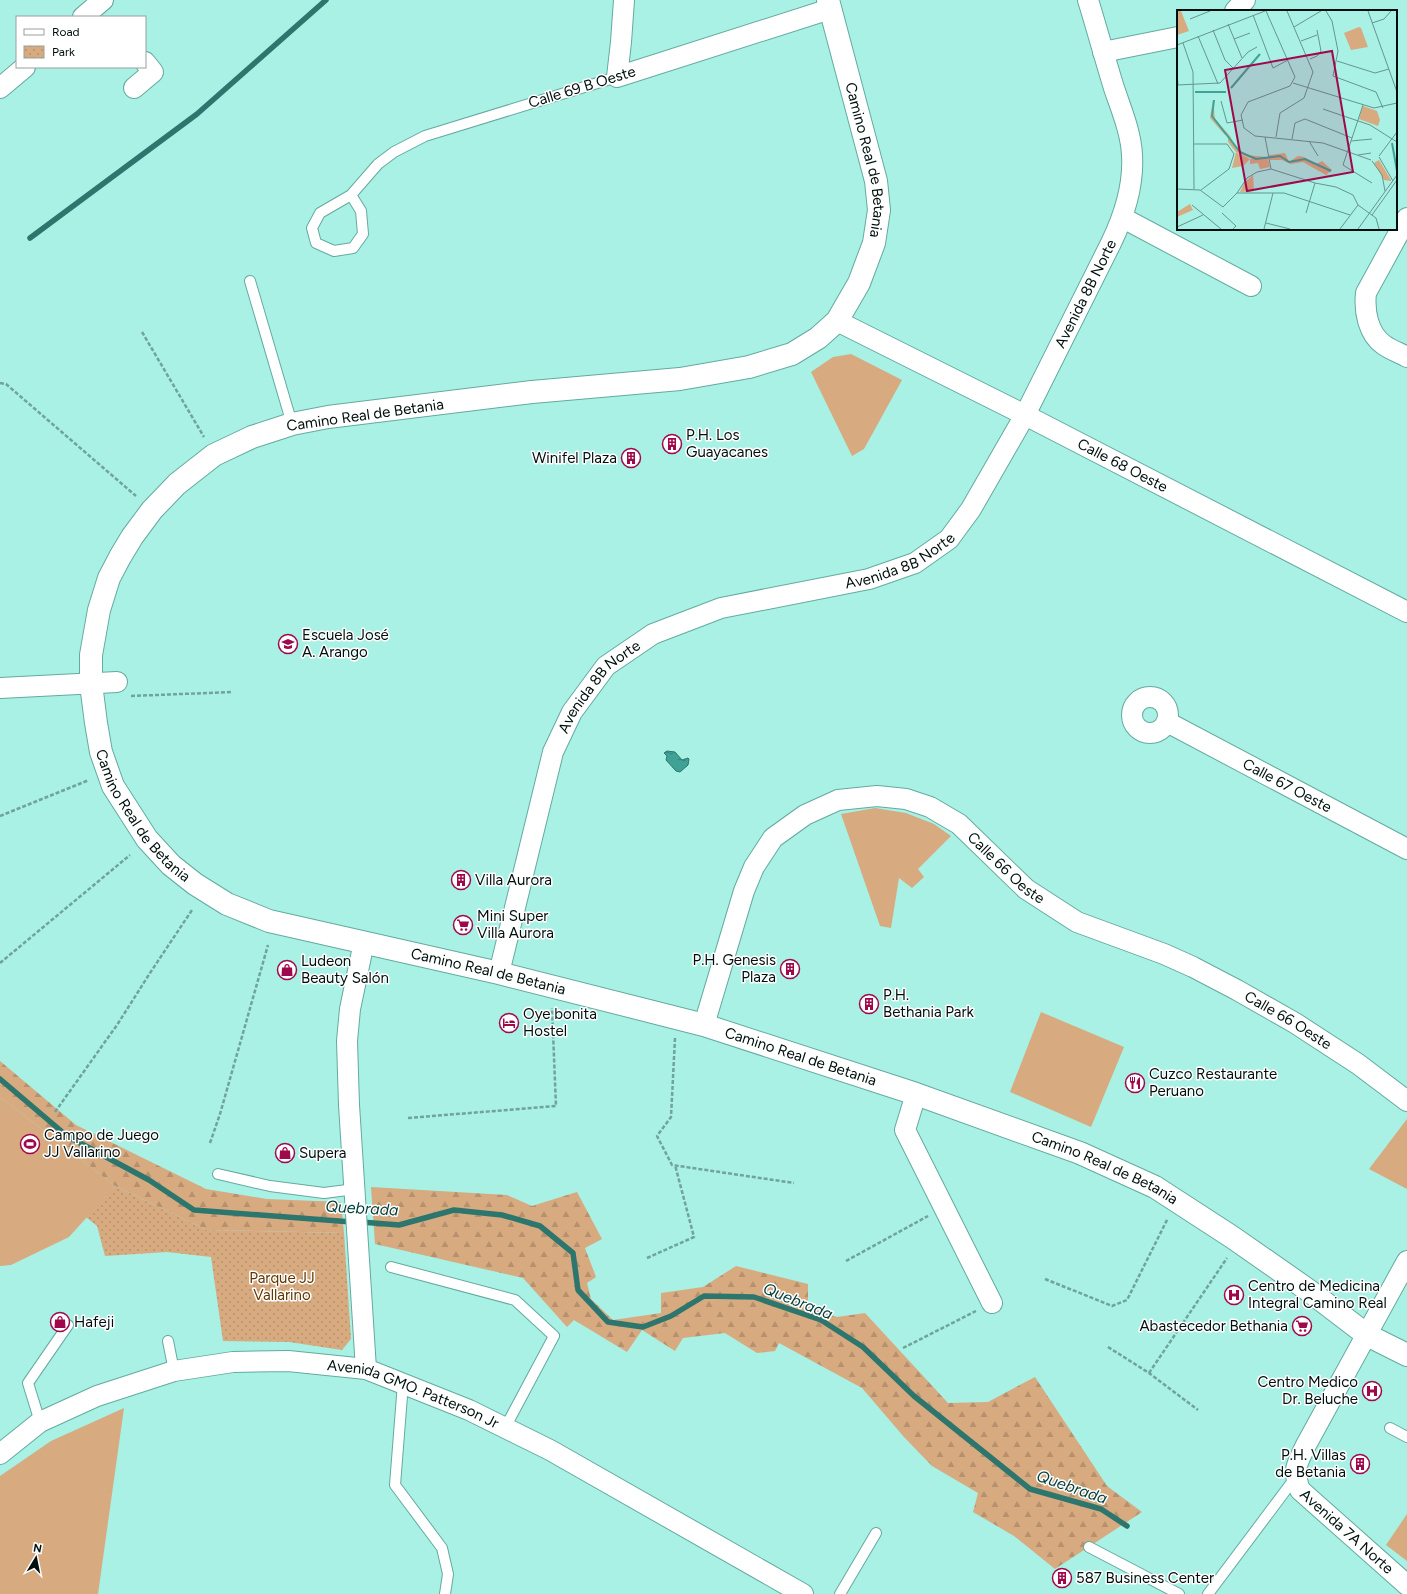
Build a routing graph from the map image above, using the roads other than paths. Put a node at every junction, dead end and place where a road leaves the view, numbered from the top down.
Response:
1 (624, 0) edge
2 (1088, 0) edge
3 (1245, 0) edge
4 (829, 5) edge
5 (104, 7) edge
6 (1236, 10) edge
7 (86, 16) edge
8 (1177, 37) edge
9 (1103, 52) junction
10 (146, 63) edge
11 (24, 68) edge
12 (617, 77) junction
13 (0, 88) edge
14 (134, 88) dead end
15 (351, 195) junction
16 (1123, 218) junction
17 (1407, 218) edge
18 (250, 281) dead end
19 (1251, 286) dead end
20 (837, 321) junction
21 (1407, 357) edge
22 (1025, 414) junction
23 (292, 424) junction
24 (1407, 612) edge
25 (91, 684) junction
26 (0, 688) edge
27 (121, 689) road end
28 (1167, 722) dead end
29 (1407, 849) edge
30 (364, 942) junction
31 (500, 973) junction
32 (704, 1026) junction
33 (916, 1094) junction
34 (1407, 1101) edge
35 (218, 1174) dead end
36 (355, 1195) junction
37 (1407, 1261) edge
38 (391, 1267) dead end
39 (992, 1303) road end
40 (68, 1325) dead end
41 (1367, 1335) junction
42 (168, 1341) dead end
43 (1407, 1355) edge
44 (366, 1370) junction
45 (174, 1371) junction
46 (403, 1383) junction
47 (40, 1422) junction
48 (505, 1428) junction
49 (1390, 1428) dead end
50 (1407, 1437) edge
51 (0, 1454) edge
52 (1295, 1478) junction
53 (876, 1533) dead end
54 (1089, 1547) dead end
55 (1407, 1585) edge
56 (445, 1594) edge
57 (803, 1594) edge
58 (840, 1594) edge
59 (1179, 1594) edge
60 (1208, 1594) edge

1 - 12 street
2 - 9 street, Avenida 8B Norte
3 - 6 street
4 - 12 street, Calle 69 B Oeste
4 - 20 street, Camino Real de Betania
5 - 7 street
8 - 9 street
9 - 16 street, Avenida 8B Norte
10 - 14 street
11 - 13 street
12 - 15 lane, Calle 69 B Oeste
15 - 15 lane, Calle 69 B Oeste
16 - 19 street
16 - 22 street, Avenida 8B Norte
17 - 21 street
18 - 23 lane
20 - 22 street, Calle 68 Oeste
20 - 23 street, Camino Real de Betania
22 - 24 street, Calle 68 Oeste
22 - 31 street, Avenida 8B Norte
23 - 25 street, Camino Real de Betania
25 - 26 street
25 - 27 street
25 - 30 street, Camino Real de Betania
28 - 29 street, Calle 67 Oeste
30 - 31 street, Camino Real de Betania
30 - 36 street
31 - 32 street, Camino Real de Betania
32 - 33 street, Camino Real de Betania
32 - 34 street, Calle 66 Oeste
33 - 39 street
33 - 41 street, Camino Real de Betania
35 - 36 lane
36 - 44 street
37 - 41 street, Avenida 7A Norte
38 - 48 lane
40 - 47 lane
41 - 43 street, Camino Real de Betania
41 - 52 street, Avenida 7A Norte
42 - 45 lane
44 - 45 street, Avenida GMO. Patterson Jr
44 - 46 street, Avenida GMO. Patterson Jr
45 - 47 street, Avenida GMO. Patterson Jr
46 - 48 street, Avenida GMO. Patterson Jr
46 - 56 lane
47 - 51 street, Avenida GMO. Patterson Jr
48 - 57 street, Avenida GMO. Patterson Jr
49 - 50 lane
52 - 55 street, Avenida 7A Norte
52 - 60 lane
53 - 58 lane
54 - 59 lane

